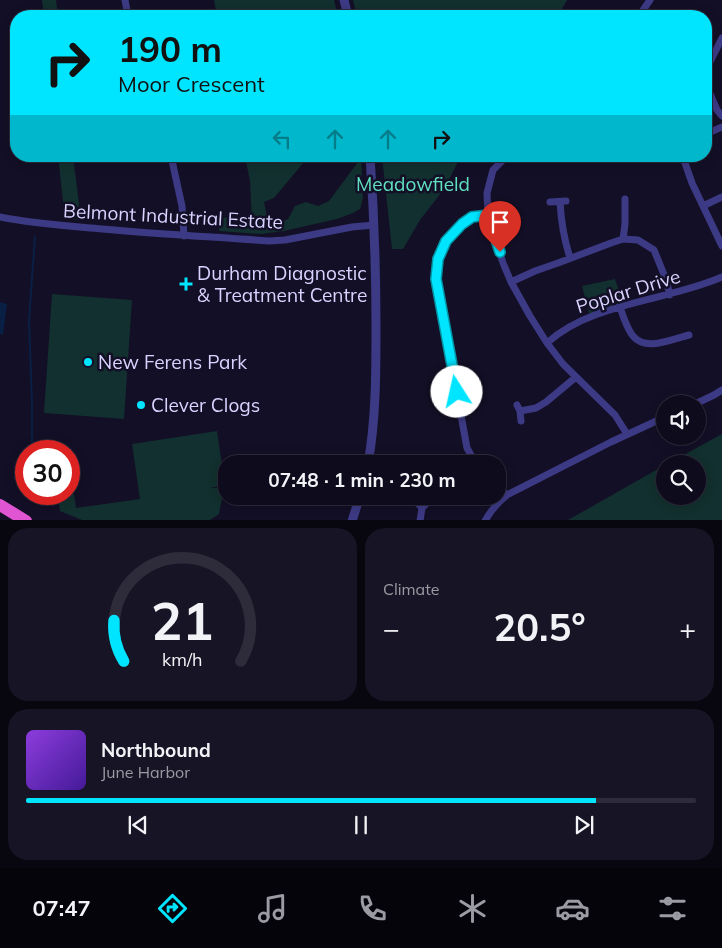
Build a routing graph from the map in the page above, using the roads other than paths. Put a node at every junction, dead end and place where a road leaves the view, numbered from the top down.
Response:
1 (722, 38) edge
2 (712, 58) edge
3 (712, 98) edge
4 (722, 116) edge
5 (172, 162) edge
6 (370, 162) edge
7 (502, 162) edge
8 (685, 162) edge
9 (722, 197) edge
10 (625, 199) dead end
11 (550, 202) dead end
12 (703, 206) junction
13 (488, 215) junction
14 (0, 217) edge
15 (374, 225) junction
16 (184, 236) junction
17 (623, 239) junction
18 (722, 246) edge
19 (570, 258) junction
20 (722, 277) edge
21 (511, 282) junction
22 (670, 295) junction
23 (620, 308) junction
24 (689, 335) dead end
25 (547, 343) junction
26 (576, 377) junction
27 (722, 390) edge
28 (706, 399) edge
29 (521, 421) dead end
30 (656, 421) edge
31 (627, 434) junction
32 (370, 455) edge
33 (471, 455) edge
34 (507, 495) joint
35 (357, 505) edge
36 (419, 505) edge
37 (425, 505) edge
38 (0, 506) edge
39 (422, 508) junction
40 (21, 520) edge
41 (26, 520) edge
42 (352, 520) edge
43 (420, 520) edge
44 (485, 520) edge

1 - 2 street
3 - 4 street
5 - 16 street
6 - 15 street
7 - 13 street
8 - 12 street
9 - 12 street
10 - 17 street
11 - 19 street
12 - 18 street
13 - 21 street
13 - 33 street
14 - 16 street, Belmont Industrial Estate
15 - 16 street, Belmont Industrial Estate
15 - 32 street
17 - 19 street
17 - 22 street
19 - 21 street
20 - 22 street, Poplar Drive
21 - 25 street
22 - 23 street, Poplar Drive
23 - 24 street
23 - 25 street, Poplar Drive
25 - 26 street
26 - 29 street
26 - 31 street
27 - 28 street
30 - 31 street
31 - 34 street
34 - 44 street
35 - 42 street
36 - 39 street
37 - 39 street
38 - 40 highway
38 - 41 highway
39 - 43 street

